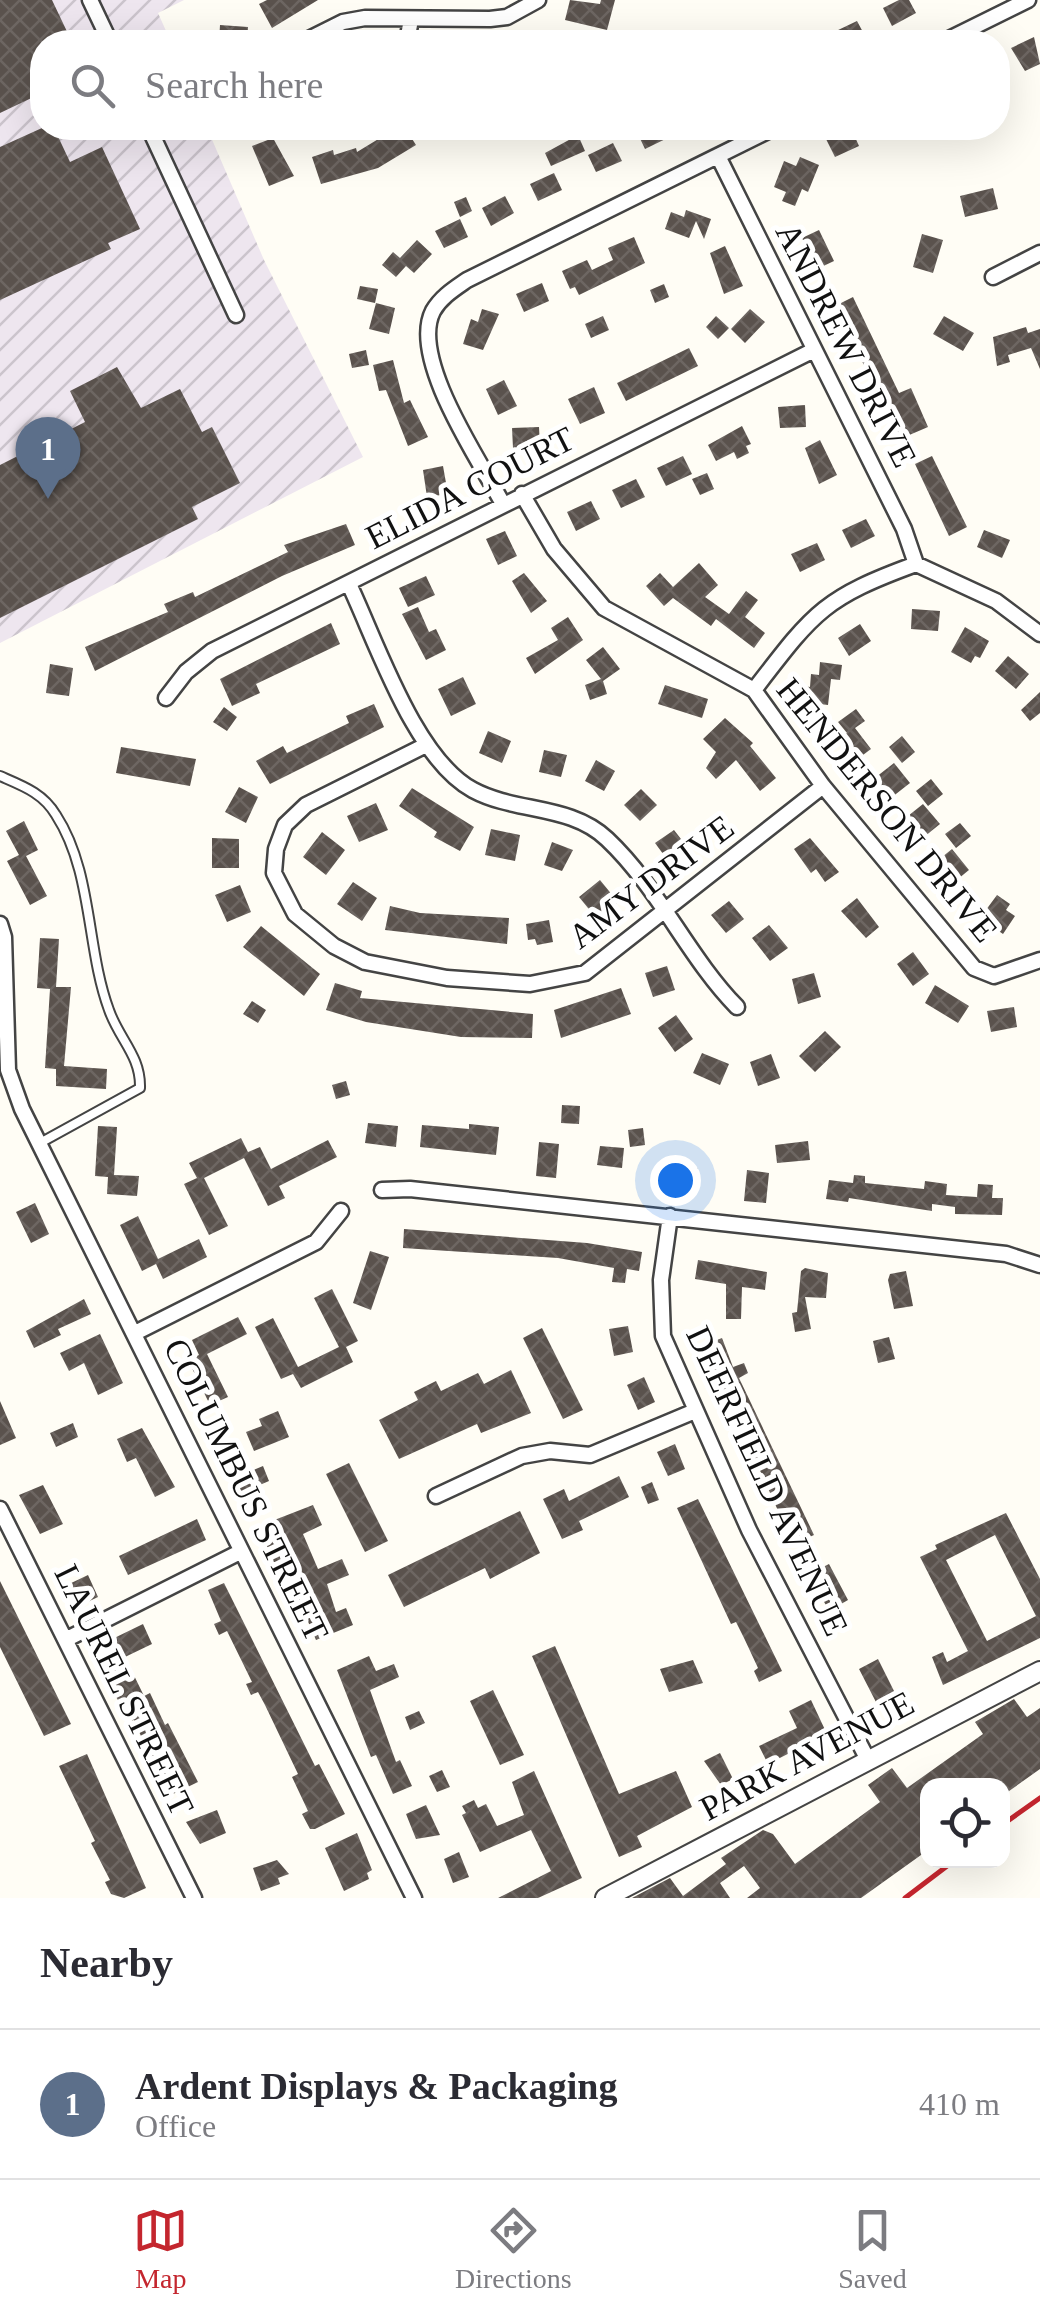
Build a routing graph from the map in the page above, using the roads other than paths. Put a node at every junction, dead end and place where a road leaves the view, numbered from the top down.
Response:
1 (90, 0) edge
2 (538, 0) edge
3 (1028, 0) edge
4 (411, 18) junction
5 (104, 30) edge
6 (327, 30) edge
7 (409, 30) edge
8 (967, 30) edge
9 (155, 140) edge
10 (750, 140) edge
11 (718, 156) junction
12 (1040, 253) edge
13 (993, 277) dead end
14 (236, 315) dead end
15 (814, 350) junction
16 (522, 494) junction
17 (503, 504) junction
18 (916, 564) junction
19 (349, 584) junction
20 (1040, 634) edge
21 (754, 690) junction
22 (166, 698) dead end
23 (426, 744) junction
24 (0, 776) edge
25 (824, 786) junction
26 (666, 912) junction
27 (0, 924) edge
28 (1040, 960) edge
29 (737, 1007) dead end
30 (2, 1020) edge
31 (6, 1086) edge
32 (40, 1144) junction
33 (382, 1190) dead end
34 (341, 1211) dead end
35 (670, 1216) junction
36 (1040, 1264) edge
37 (137, 1332) junction
38 (695, 1411) junction
39 (436, 1496) dead end
40 (0, 1509) edge
41 (240, 1552) junction
42 (67, 1639) junction
43 (1040, 1671) edge
44 (868, 1760) junction
45 (194, 1898) edge
46 (414, 1898) edge
47 (605, 1898) edge

1 - 5 street
2 - 4 street
3 - 8 street
4 - 6 street
4 - 7 street
9 - 14 street
10 - 11 street
11 - 15 street, ANDREW DRIVE
11 - 17 street
12 - 13 street
15 - 16 street, ELIDA COURT
15 - 18 street, ANDREW DRIVE
16 - 17 street, ELIDA COURT
16 - 21 street, HENDERSON DRIVE
17 - 19 street, ELIDA COURT
18 - 20 street
18 - 21 street
19 - 22 street, ELIDA COURT
19 - 23 street
21 - 25 street, HENDERSON DRIVE
23 - 26 street
23 - 26 street, AMY DRIVE
24 - 32 lane
25 - 26 street, AMY DRIVE
25 - 28 street, HENDERSON DRIVE
26 - 29 street
27 - 30 street, COLUMBUS STREET
30 - 31 street, COLUMBUS STREET
31 - 32 street, COLUMBUS STREET
32 - 37 street, COLUMBUS STREET
33 - 35 street
34 - 37 street
35 - 36 street
35 - 38 street, DEERFIELD AVENUE
37 - 41 street, COLUMBUS STREET
38 - 39 street
38 - 44 street, DEERFIELD AVENUE
40 - 42 street, LAUREL STREET
41 - 42 street
41 - 46 street, COLUMBUS STREET
42 - 45 street, LAUREL STREET
43 - 44 street, PARK AVENUE
44 - 47 street, PARK AVENUE

